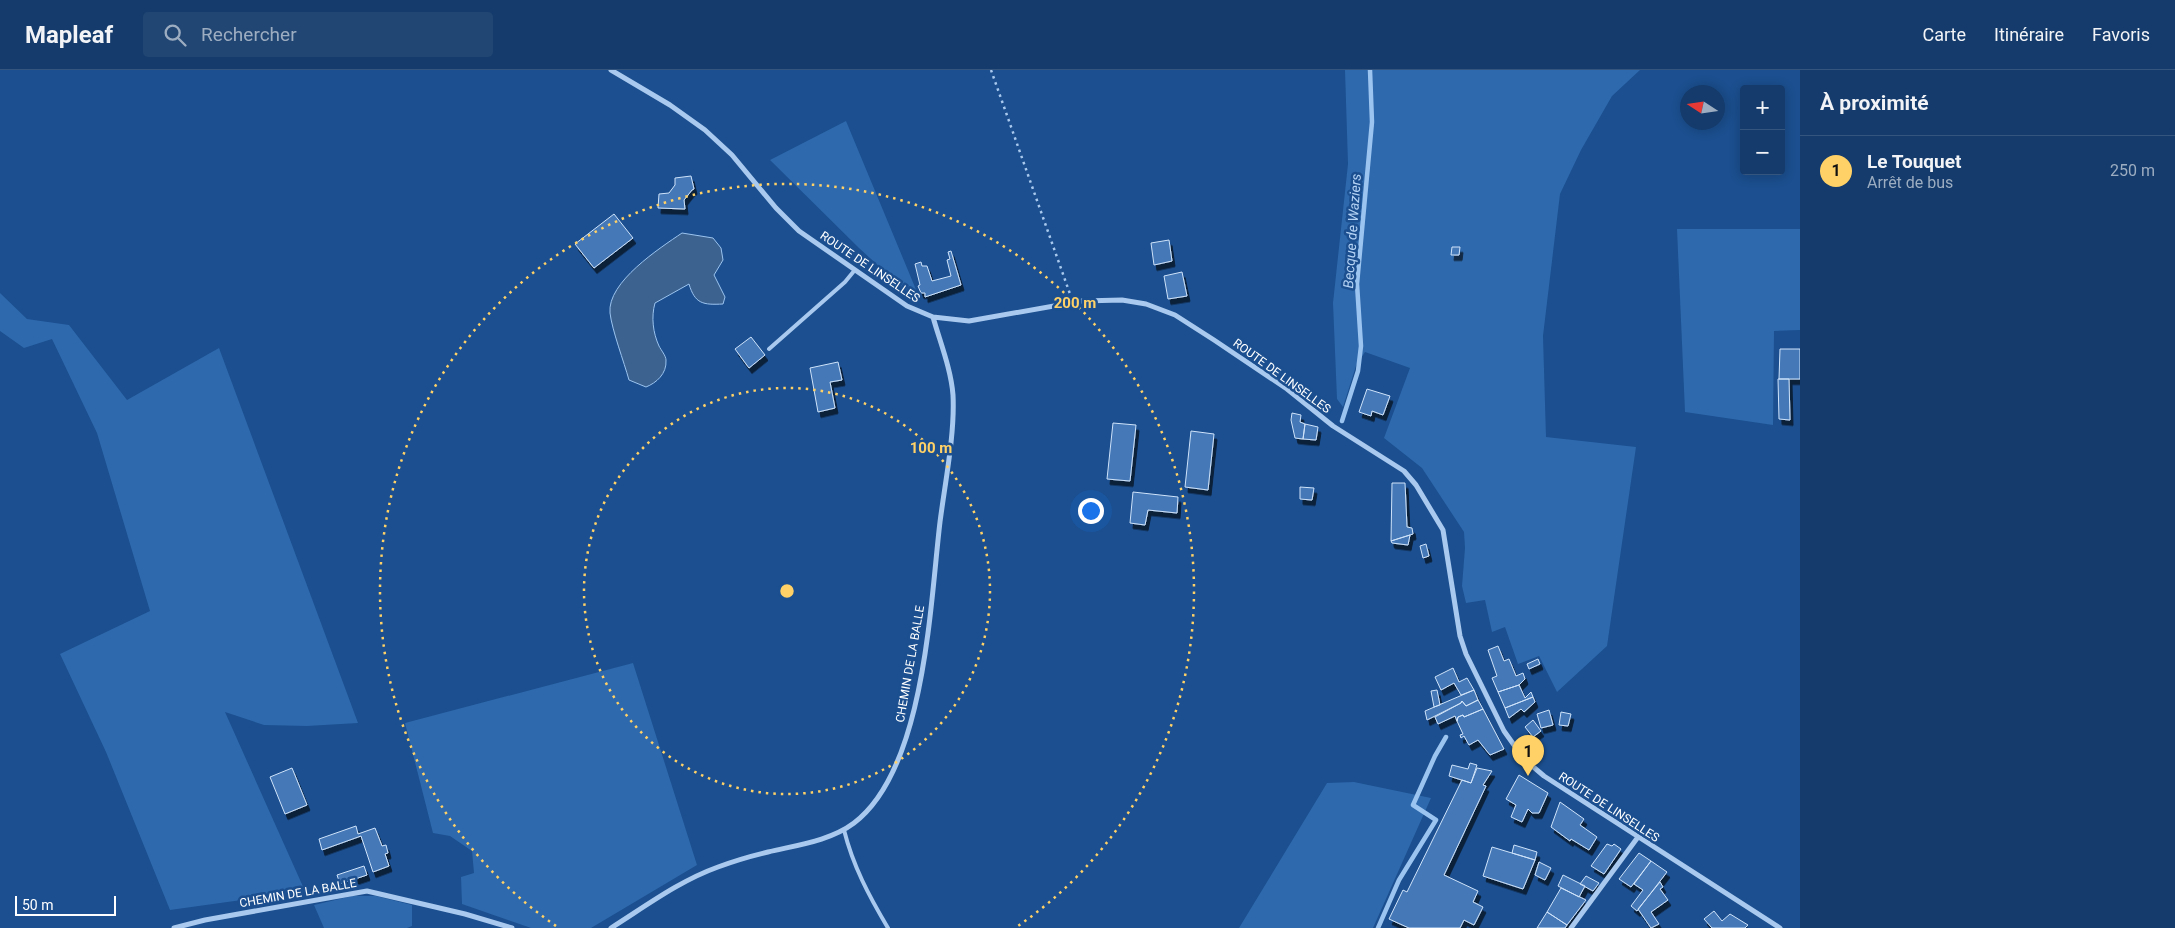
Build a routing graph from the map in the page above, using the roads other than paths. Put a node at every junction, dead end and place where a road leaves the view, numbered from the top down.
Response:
1 (611, 70) edge
2 (854, 271) junction
3 (933, 317) junction
4 (768, 349) dead end
5 (844, 830) junction
6 (1638, 837) junction
7 (174, 928) edge
8 (512, 928) edge
9 (611, 928) edge
10 (888, 928) edge
11 (1571, 928) edge
12 (1780, 928) edge

1 - 2 street, ROUTE DE LINSELLES
2 - 3 street, ROUTE DE LINSELLES
2 - 4 lane
3 - 5 street, CHEMIN DE LA BALLE
3 - 6 street, ROUTE DE LINSELLES
5 - 9 street, CHEMIN DE LA BALLE
5 - 10 lane
6 - 11 street
6 - 12 street, ROUTE DE LINSELLES
7 - 8 street, CHEMIN DE LA BALLE

